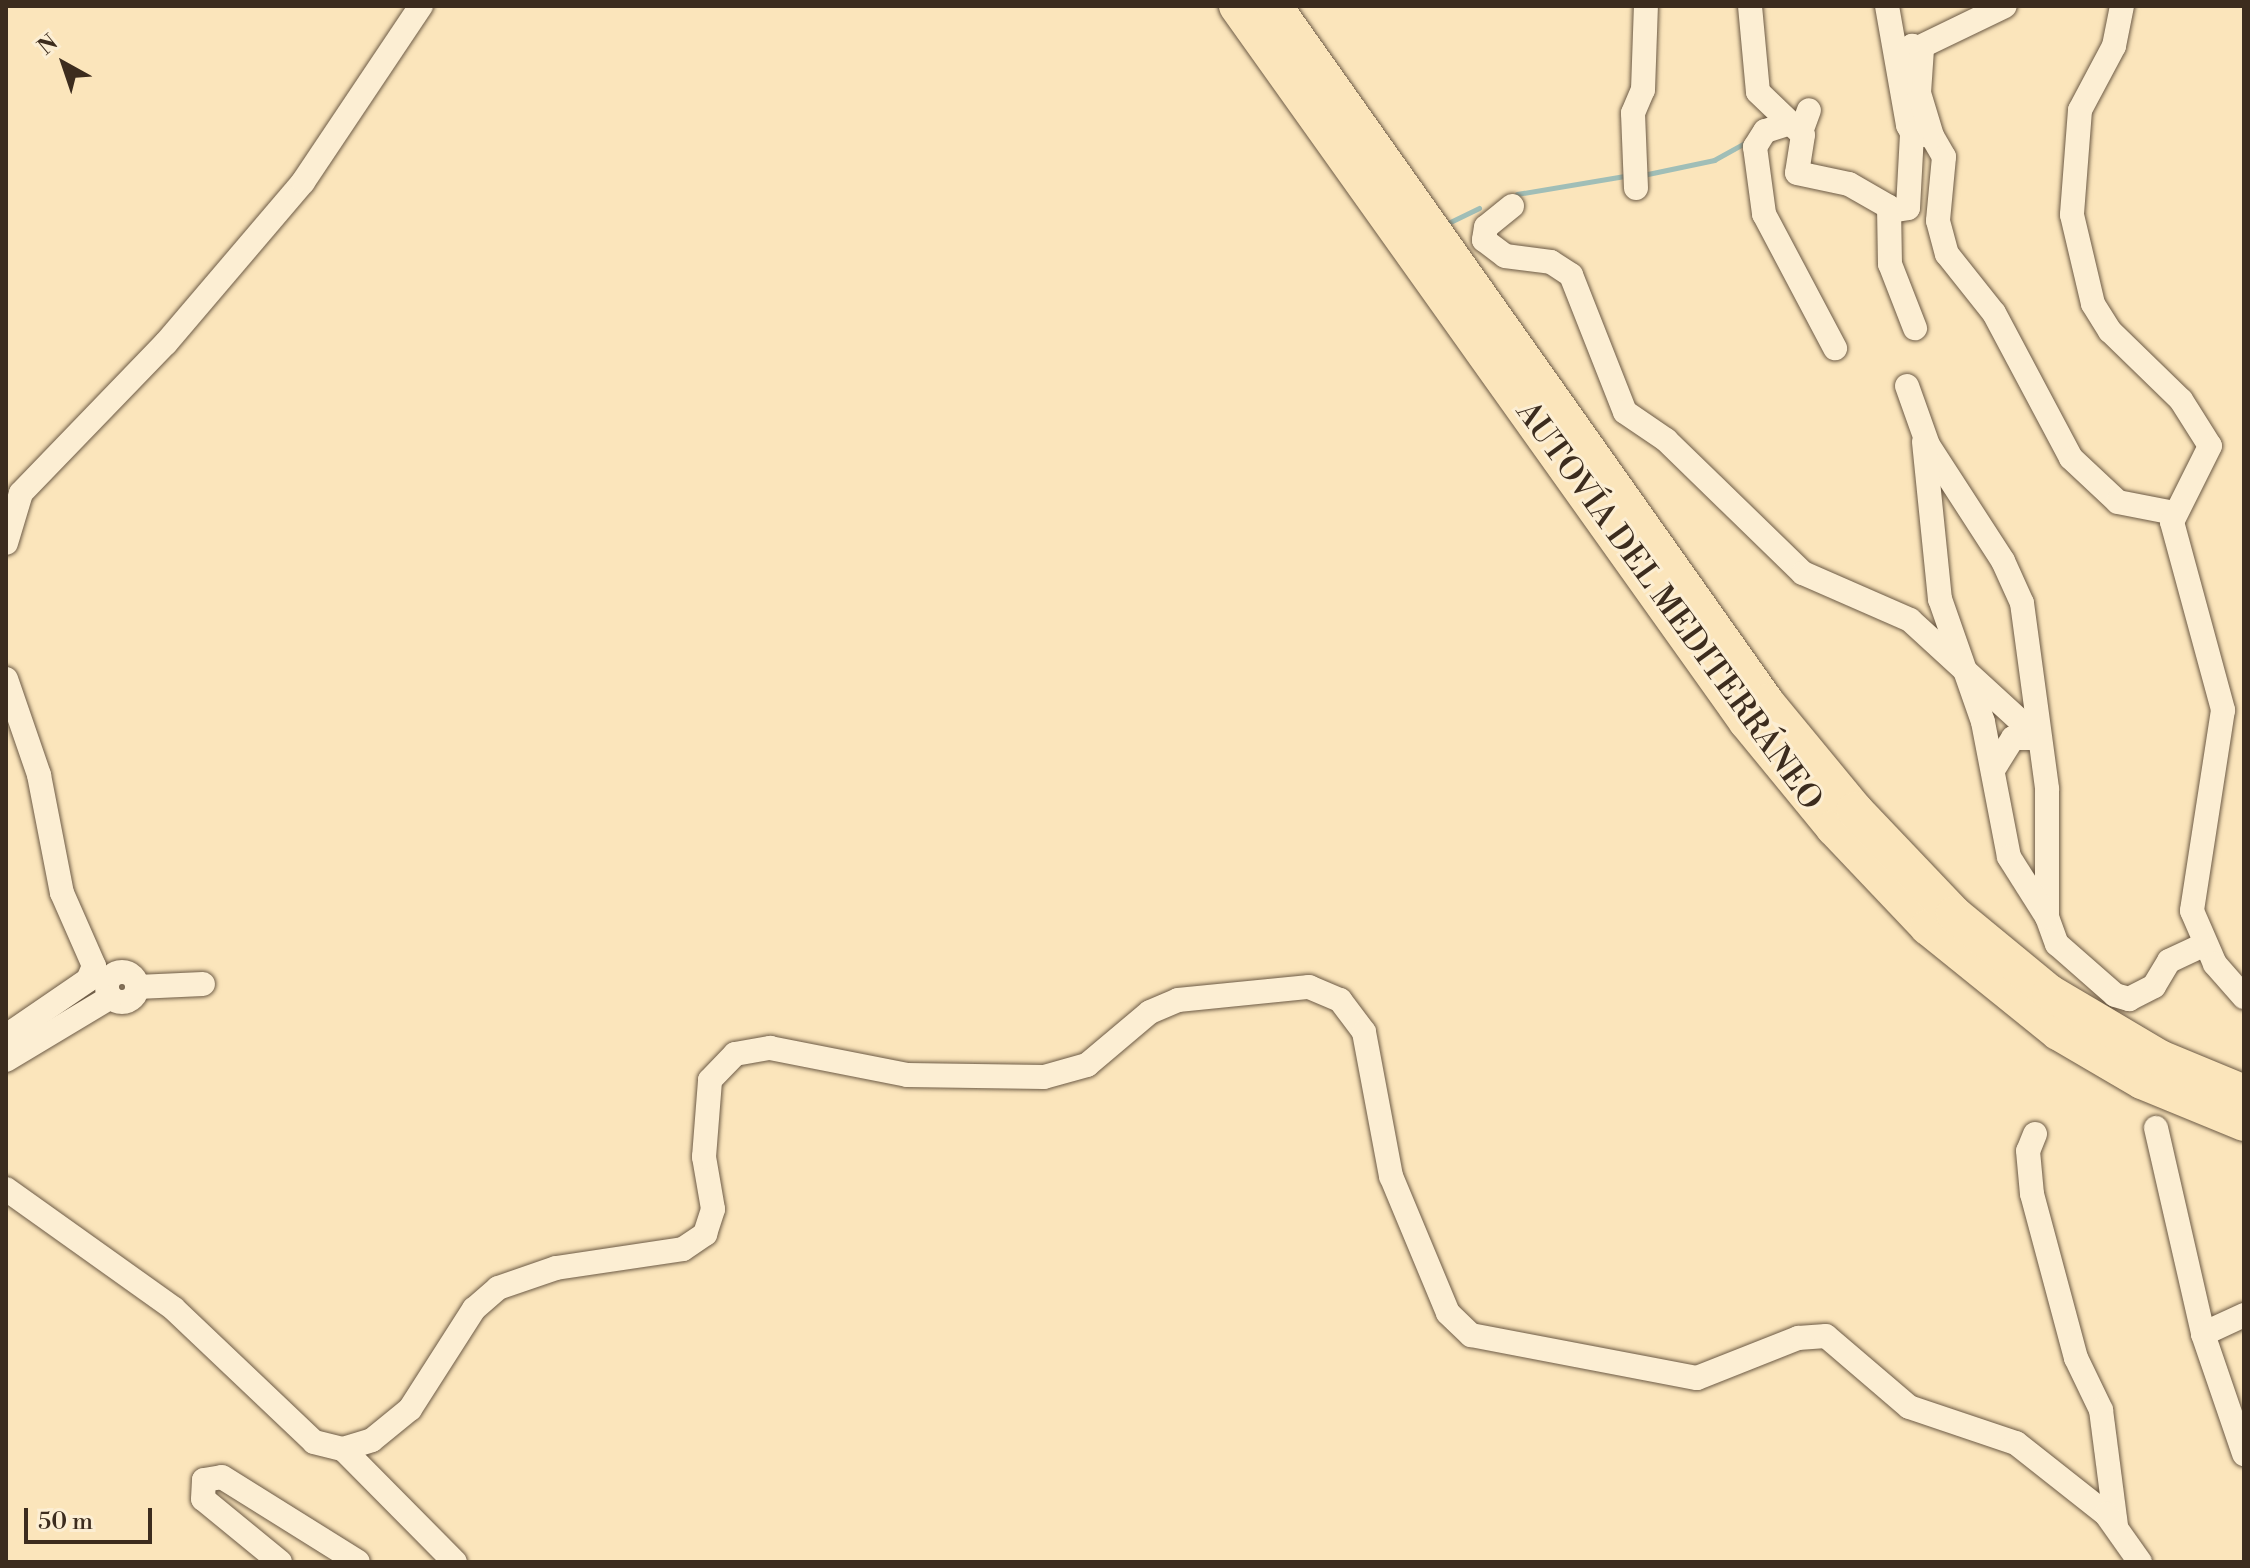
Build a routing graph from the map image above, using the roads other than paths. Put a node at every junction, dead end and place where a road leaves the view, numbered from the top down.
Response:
1 (421, 6) edge
2 (1237, 6) edge
3 (1274, 6) edge
4 (1646, 6) edge
5 (1750, 6) edge
6 (1887, 6) edge
7 (2005, 6) edge
8 (2122, 6) edge
9 (1285, 47) junction
10 (1920, 47) junction
11 (1898, 61) junction
12 (1799, 122) junction
13 (1918, 127) junction
14 (1636, 188) dead end
15 (1512, 206) dead end
16 (1890, 211) junction
17 (1915, 328) dead end
18 (1835, 348) dead end
19 (1907, 386) dead end
20 (1924, 433) junction
21 (2174, 513) junction
22 (6, 543) edge
23 (1683, 608) junction
24 (1968, 675) junction
25 (6, 679) edge
26 (2039, 738) junction
27 (1993, 770) junction
28 (2047, 917) junction
29 (2204, 945) junction
30 (91, 951) junction
31 (203, 984) dead end
32 (113, 986) junction
33 (2244, 997) edge
34 (6, 1036) edge
35 (6, 1060) edge
36 (2244, 1093) edge
37 (2244, 1123) edge
38 (2156, 1128) dead end
39 (2035, 1134) dead end
40 (6, 1189) edge
41 (2244, 1315) edge
42 (2203, 1334) junction
43 (343, 1449) junction
44 (2244, 1454) edge
45 (2116, 1525) junction
46 (280, 1562) edge
47 (358, 1562) edge
48 (455, 1562) edge
49 (2140, 1562) edge

1 - 22 street
2 - 9 highway, AUTOVÍA DEL MEDITERRÁNEO
3 - 9 highway, AUTOVÍA DEL MEDITERRÁNEO
4 - 14 street
5 - 12 street
6 - 11 street
7 - 10 street
8 - 21 street
9 - 23 highway, AUTOVÍA DEL MEDITERRÁNEO
10 - 11 street
10 - 13 street
11 - 13 street
12 - 16 street
12 - 18 street
13 - 16 street
13 - 21 street
15 - 24 street
16 - 17 street
19 - 20 street
20 - 24 street
20 - 26 street
21 - 29 street
23 - 36 highway, AUTOVÍA DEL MEDITERRÁNEO
23 - 37 highway, AUTOVÍA DEL MEDITERRÁNEO
24 - 26 street
24 - 27 street
25 - 30 street
26 - 27 street
26 - 28 street
27 - 28 street
28 - 29 street
29 - 33 street
30 - 32 street
30 - 34 street
31 - 32 street
32 - 35 street
38 - 42 street
39 - 45 street
40 - 43 street
41 - 42 street
42 - 44 street
43 - 45 street
43 - 48 street
45 - 49 street
46 - 47 street

